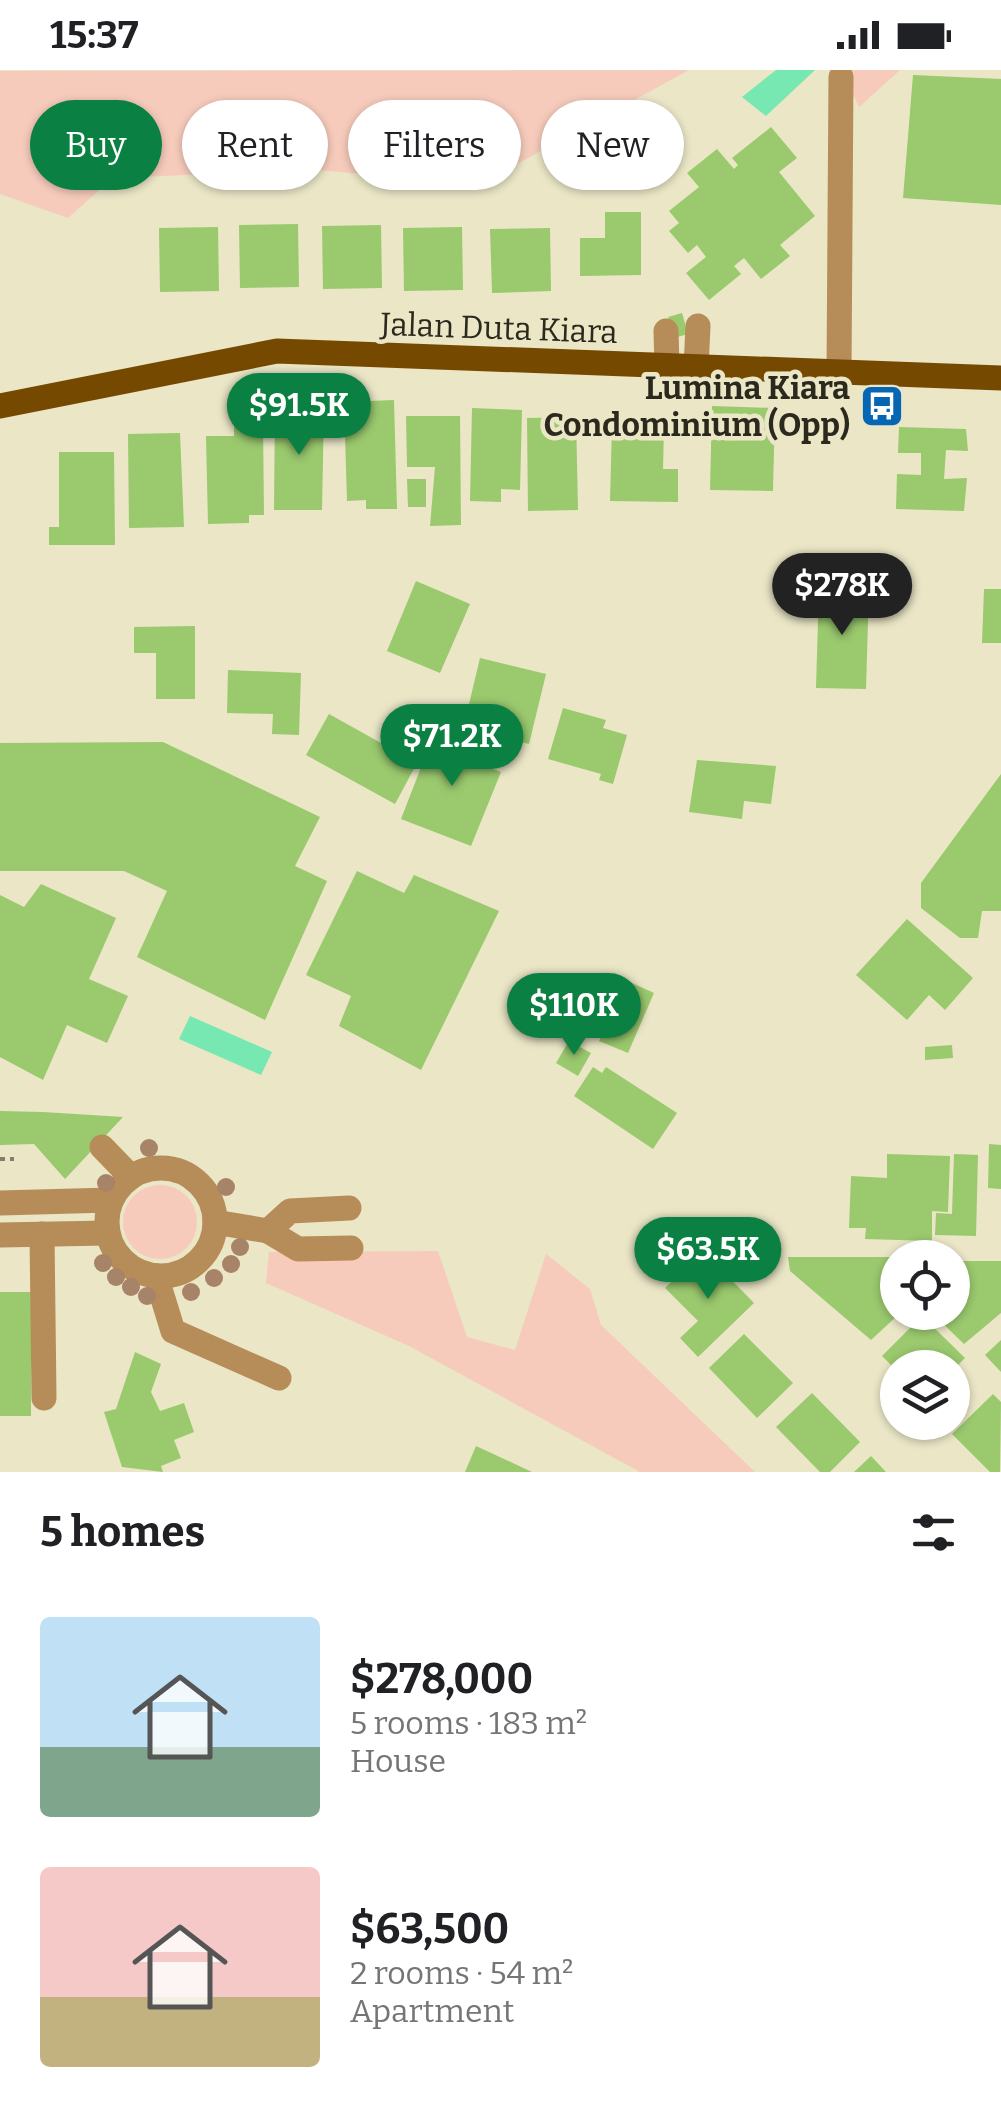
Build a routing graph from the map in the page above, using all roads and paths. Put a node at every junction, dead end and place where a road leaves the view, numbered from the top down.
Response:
1 (840, 77) dead end
2 (698, 326) dead end
3 (666, 332) dead end
4 (667, 367) junction
5 (696, 368) junction
6 (839, 372) junction
7 (1001, 378) edge
8 (0, 406) edge
9 (102, 1148) dead end
10 (0, 1159) edge
11 (14, 1159) dead end
12 (131, 1177) junction
13 (112, 1200) junction
14 (0, 1203) edge
15 (349, 1208) dead end
16 (215, 1222) junction
17 (268, 1231) junction
18 (108, 1232) junction
19 (42, 1234) junction
20 (0, 1236) edge
21 (351, 1248) dead end
22 (156, 1276) junction
23 (280, 1378) dead end
24 (44, 1398) dead end

1 - 6 street
2 - 5 street
3 - 4 street
4 - 5 main road, Jalan Duta Kiara
4 - 8 main road, Jalan Duta Kiara
5 - 6 main road, Jalan Duta Kiara
6 - 7 main road, Jalan Duta Kiara
9 - 12 street
10 - 11 path
12 - 13 street
12 - 16 street
13 - 14 street
13 - 18 street
15 - 17 street
16 - 17 street
16 - 22 street
17 - 21 street
18 - 19 street
18 - 22 street
19 - 20 street
19 - 24 street
22 - 23 street

